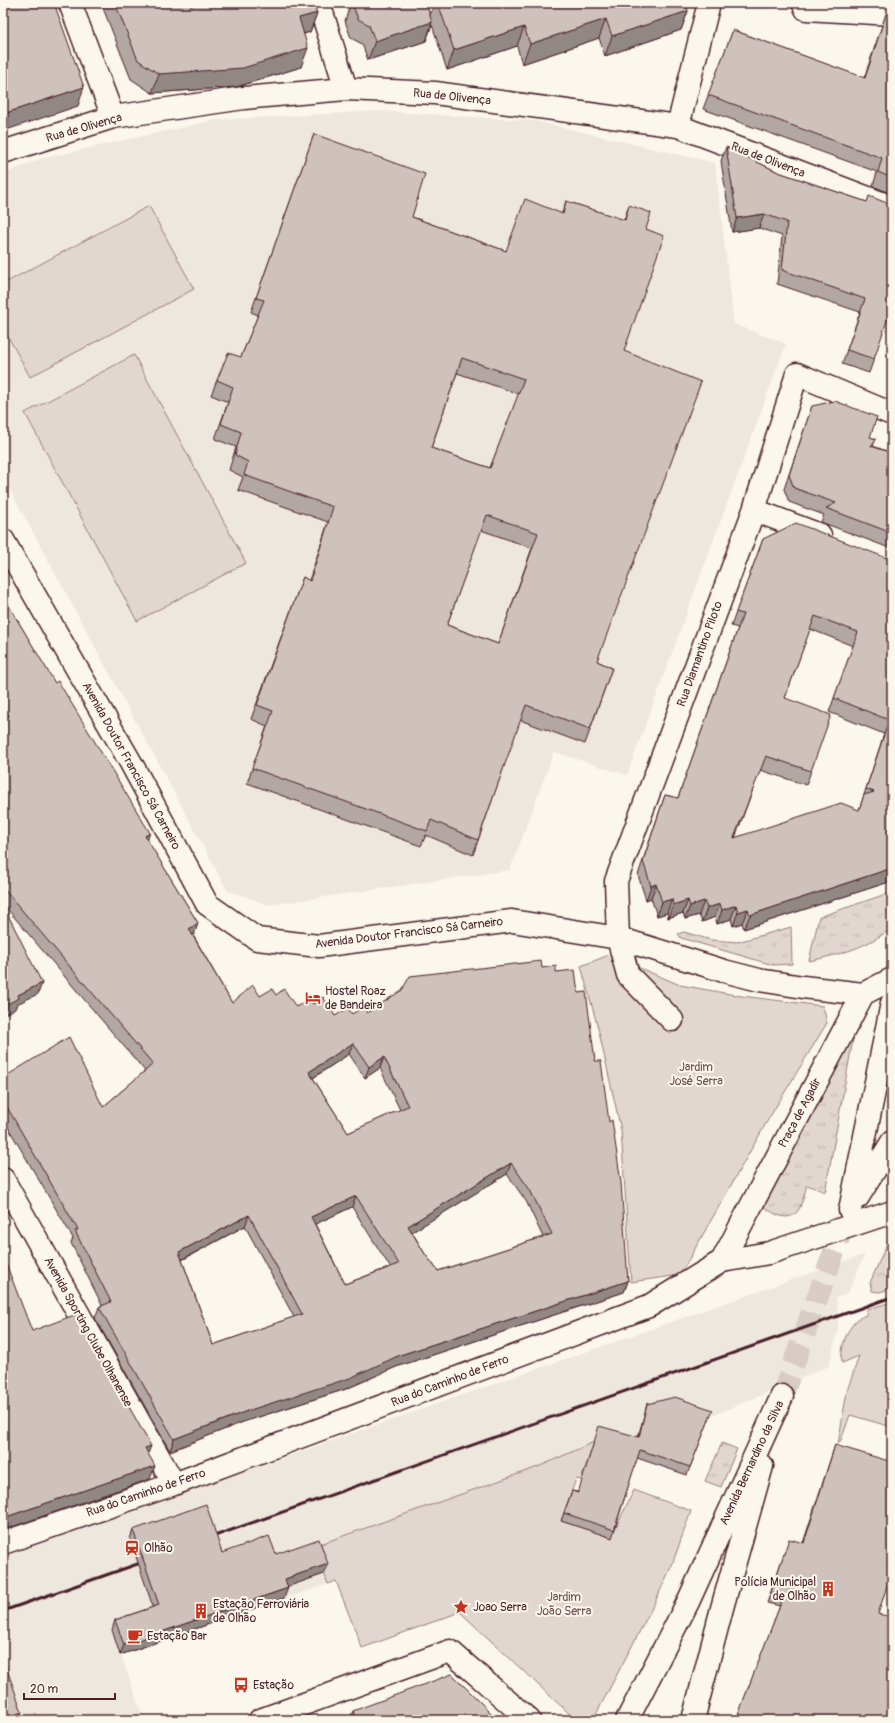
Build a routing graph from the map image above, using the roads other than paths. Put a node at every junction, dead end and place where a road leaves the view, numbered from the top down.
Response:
1 (70, 3) edge
2 (319, 3) edge
3 (709, 3) edge
4 (803, 3) edge
5 (892, 14) edge
6 (346, 89) junction
7 (113, 117) junction
8 (678, 126) junction
9 (3, 152) edge
10 (892, 207) edge
11 (892, 414) edge
12 (754, 510) junction
13 (3, 540) edge
14 (841, 543) edge
15 (618, 938) junction
16 (892, 979) edge
17 (863, 994) junction
18 (892, 1003) edge
19 (672, 1020) dead end
20 (892, 1142) edge
21 (3, 1180) edge
22 (892, 1212) edge
23 (722, 1261) junction
24 (174, 1484) junction
25 (3, 1542) edge
26 (260, 1720) edge
27 (529, 1720) edge
28 (627, 1720) edge
29 (693, 1720) edge

1 - 7 street
2 - 6 street
3 - 8 street
4 - 5 street
6 - 7 street, Rua de Olivença
6 - 8 street, Rua de Olivença
7 - 9 street, Rua de Olivença
8 - 10 street, Rua de Olivença
11 - 12 street, Rua Diamantino Piloto
12 - 14 street
12 - 15 street, Rua Diamantino Piloto
13 - 15 street, Avenida Doutor Francisco Sá Carneiro
15 - 17 street, Avenida Doutor Francisco Sá Carneiro
15 - 19 street, Rua Diamantino Piloto
16 - 17 street
17 - 23 street, Praça de Agadir
18 - 20 street
21 - 24 street, Avenida Sporting Clube Olhanense
22 - 23 street, Rua do Caminho de Ferro
23 - 24 street, Rua do Caminho de Ferro
24 - 25 street, Rua do Caminho de Ferro
26 - 27 street
28 - 29 street, Avenida Bernardino da Silva

